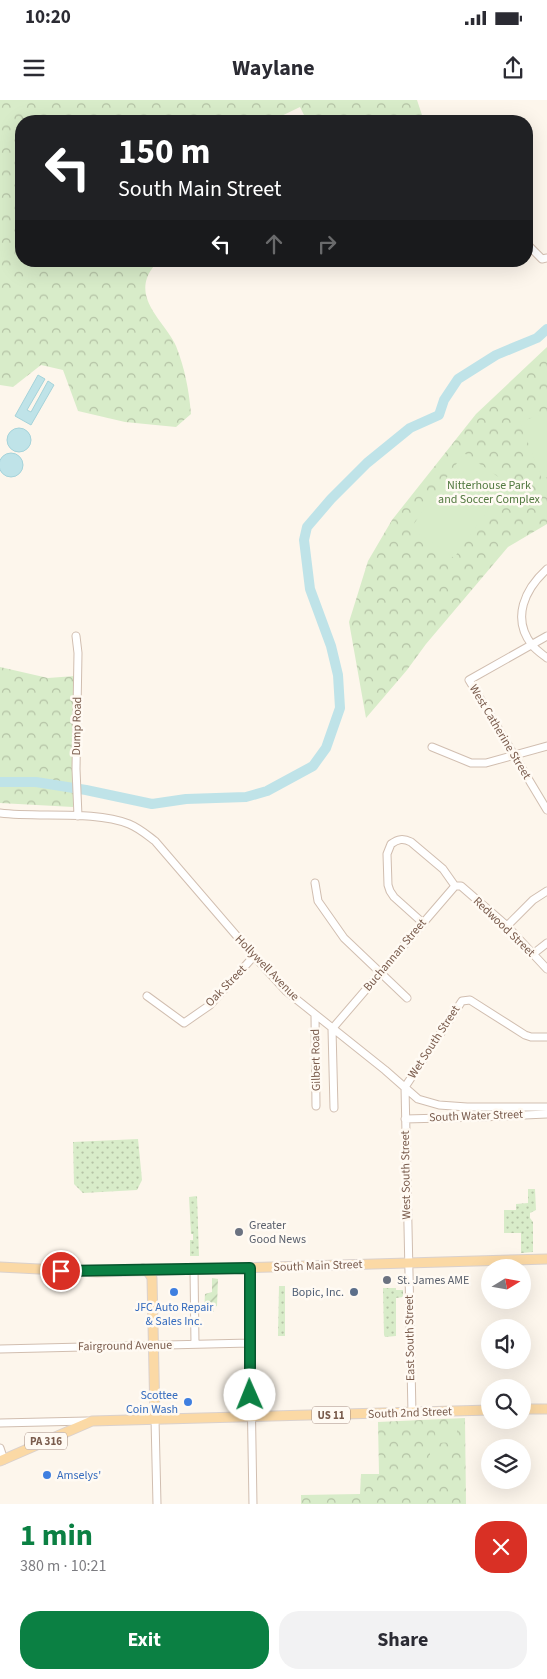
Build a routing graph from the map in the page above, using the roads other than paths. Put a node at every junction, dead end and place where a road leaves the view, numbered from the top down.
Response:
1 (533, 250) edge
2 (547, 258) edge
3 (547, 563) edge
4 (547, 569) edge
5 (76, 636) dead end
6 (547, 636) edge
7 (532, 645) junction
8 (547, 658) edge
9 (547, 746) edge
10 (432, 747) dead end
11 (514, 755) junction
12 (547, 810) edge
13 (0, 813) edge
14 (78, 816) junction
15 (315, 883) dead end
16 (458, 886) junction
17 (547, 891) edge
18 (423, 923) junction
19 (507, 926) junction
20 (547, 943) edge
21 (534, 954) junction
22 (254, 956) junction
23 (547, 969) edge
24 (380, 974) junction
25 (148, 996) dead end
26 (407, 998) dead end
27 (315, 1015) junction
28 (332, 1029) junction
29 (547, 1037) edge
30 (405, 1087) junction
31 (316, 1106) dead end
32 (547, 1107) edge
33 (334, 1108) dead end
34 (547, 1114) edge
35 (405, 1119) junction
36 (547, 1259) edge
37 (408, 1263) junction
38 (0, 1267) edge
39 (250, 1268) junction
40 (143, 1269) junction
41 (158, 1269) junction
42 (194, 1269) junction
43 (152, 1278) junction
44 (250, 1343) junction
45 (195, 1344) junction
46 (153, 1345) junction
47 (0, 1349) edge
48 (531, 1409) edge
49 (547, 1409) edge
50 (481, 1410) edge
51 (412, 1413) junction
52 (251, 1417) junction
53 (155, 1419) junction
54 (92, 1421) junction
55 (0, 1423) edge
56 (0, 1448) edge
57 (2, 1461) edge
58 (157, 1504) edge
59 (253, 1504) edge

1 - 2 street
3 - 4 street
4 - 7 street
5 - 14 street, Dump Road
6 - 7 street
7 - 8 street
7 - 11 street, West Catherine Street
9 - 11 street
10 - 11 street
11 - 12 street, West Catherine Street
13 - 14 street, Hollywell Avenue
14 - 22 street, Hollywell Avenue
15 - 24 street
16 - 18 street, Buchannan Street
16 - 18 street, Redwood Street
16 - 19 street, Redwood Street
17 - 19 street
18 - 24 street, Buchannan Street
19 - 21 street, Redwood Street
20 - 21 street
21 - 23 street, Redwood Street
22 - 25 street, Oak Street
22 - 27 street, Hollywell Avenue
24 - 26 street
24 - 28 street, Buchannan Street
27 - 28 street, Hollywell Avenue
27 - 31 street, Gilbert Road
28 - 30 street, Hollywell Avenue
28 - 33 street
29 - 30 street, Wet South Street
30 - 32 street, Hollywell Avenue
30 - 35 street, West South Street
34 - 35 street, South Water Street
35 - 37 street, West South Street
36 - 37 main road, South Main Street
37 - 39 main road, South Main Street
37 - 51 street, East South Street
38 - 40 main road, South Main Street
39 - 42 main road, South Main Street
39 - 44 street
40 - 41 main road, South Main Street
40 - 43 main road
41 - 42 main road, South Main Street
41 - 43 main road
42 - 45 street
43 - 46 main road
44 - 45 street, Fairground Avenue
44 - 52 street
45 - 46 street, Fairground Avenue
46 - 47 street, Fairground Avenue
46 - 53 main road
48 - 49 main road
50 - 51 main road, South 2nd Street / US 11
51 - 52 main road, South 2nd Street / US 11
52 - 53 main road, South 2nd Street / US 11
52 - 59 street
53 - 54 main road, South 2nd Street / PA 316
53 - 58 street
54 - 55 street, South 2nd Street
54 - 57 main road, PA 316
56 - 57 street

